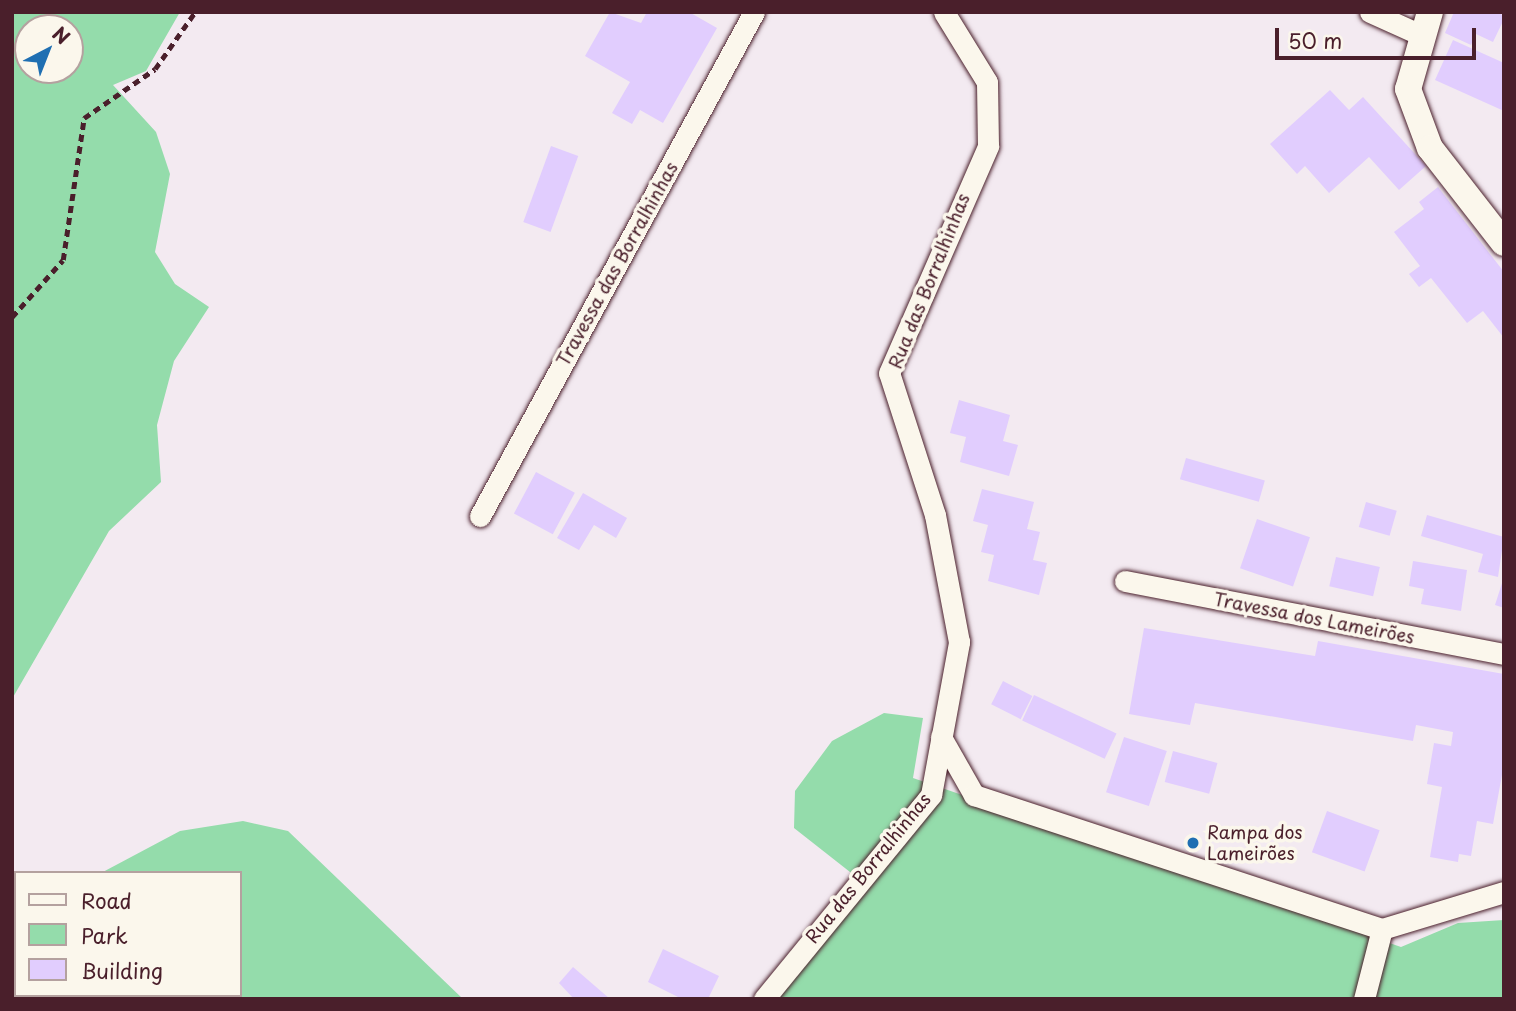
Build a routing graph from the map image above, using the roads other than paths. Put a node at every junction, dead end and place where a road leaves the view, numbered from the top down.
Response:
1 (754, 12) edge
2 (944, 12) edge
3 (1370, 12) edge
4 (1391, 17) edge
5 (1426, 23) edge
6 (1504, 243) edge
7 (480, 516) dead end
8 (1125, 581) dead end
9 (1504, 654) edge
10 (940, 737) junction
11 (1504, 892) edge
12 (1382, 929) junction
13 (764, 999) edge
14 (1364, 999) edge

1 - 7 street, Travessa das Borralhinhas
2 - 10 street, Rua das Borralhinhas
3 - 4 street
4 - 5 street
5 - 6 street
8 - 9 street, Travessa dos Lameirões
10 - 12 street
10 - 13 street, Rua das Borralhinhas
11 - 12 street
12 - 14 street

